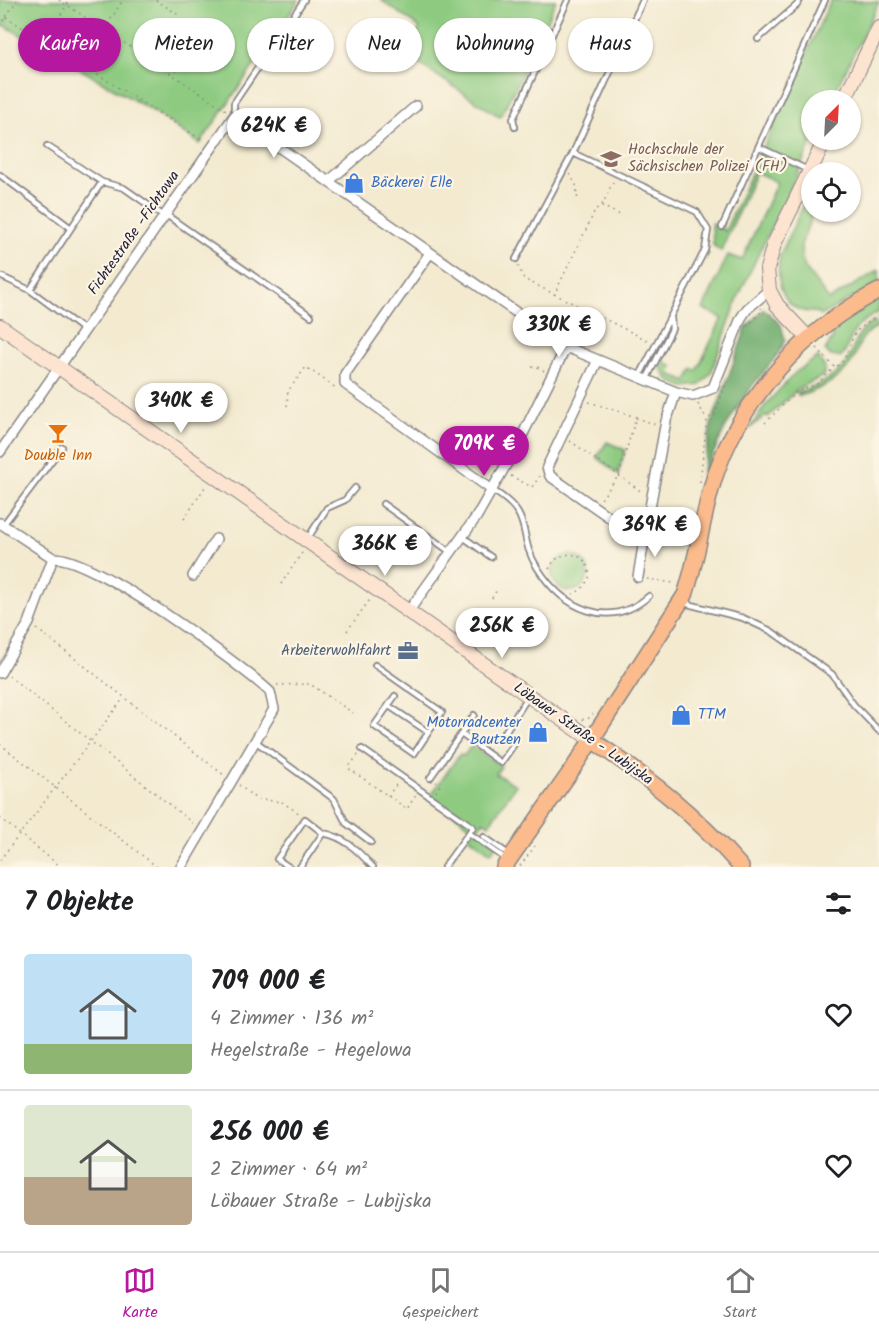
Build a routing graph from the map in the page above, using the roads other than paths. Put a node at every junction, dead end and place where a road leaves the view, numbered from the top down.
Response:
1 (304, 0) edge
2 (568, 0) edge
3 (644, 0) edge
4 (800, 0) edge
5 (825, 0) edge
6 (879, 28) edge
7 (758, 39) dead end
8 (874, 46) edge
9 (850, 90) edge
10 (416, 106) dead end
11 (234, 116) junction
12 (516, 127) dead end
13 (47, 146) dead end
14 (759, 147) junction
15 (573, 153) junction
16 (801, 167) edge
17 (0, 175) edge
18 (329, 181) junction
19 (102, 182) junction
20 (801, 192) edge
21 (165, 215) junction
22 (722, 227) dead end
23 (71, 228) junction
24 (430, 253) junction
25 (516, 259) road end
26 (0, 276) edge
27 (30, 290) junction
28 (879, 291) edge
29 (763, 294) junction
30 (671, 315) junction
31 (311, 316) dead end
32 (0, 326) edge
33 (85, 331) junction
34 (809, 339) junction
35 (566, 347) junction
36 (598, 360) junction
37 (59, 368) junction
38 (643, 378) junction
39 (676, 392) junction
40 (62, 447) dead end
41 (0, 452) edge
42 (355, 488) dead end
43 (492, 490) junction
44 (383, 504) dead end
45 (2, 524) edge
46 (645, 534) junction
47 (463, 537) junction
48 (216, 539) dead end
49 (308, 541) junction
50 (452, 553) junction
51 (491, 557) dead end
52 (53, 558) junction
53 (193, 576) dead end
54 (638, 577) road end
55 (650, 596) dead end
56 (680, 602) junction
57 (408, 612) junction
58 (375, 666) dead end
59 (1, 672) edge
60 (395, 696) dead end
61 (528, 697) junction
62 (389, 706) junction
63 (474, 715) dead end
64 (879, 731) edge
65 (428, 732) junction
66 (461, 734) junction
67 (503, 735) dead end
68 (591, 740) junction
69 (255, 741) junction
70 (515, 743) dead end
71 (362, 749) road end
72 (430, 778) road end
73 (323, 832) junction
74 (470, 833) junction
75 (484, 837) dead end
76 (371, 842) dead end
77 (511, 863) edge
78 (180, 867) edge
79 (289, 867) edge
80 (300, 867) edge
81 (373, 867) edge
82 (444, 867) edge
83 (741, 867) edge

1 - 11 lane
2 - 12 lane
3 - 15 lane
4 - 7 lane
5 - 14 lane
6 - 8 main road
8 - 9 main road
10 - 18 street
11 - 18 street
11 - 21 street, Fichtestraße -Fichtowa
13 - 19 lane
14 - 16 lane
14 - 22 lane
15 - 25 lane
15 - 30 lane
17 - 23 lane
18 - 24 street
19 - 21 lane
19 - 23 lane
20 - 29 main road
21 - 31 lane
21 - 33 street, Fichtestraße -Fichtowa
23 - 27 lane
24 - 35 street
24 - 43 street
26 - 27 lane
27 - 33 lane
28 - 34 main road
29 - 34 main road
29 - 39 street
30 - 38 lane
30 - 38 lane
32 - 37 main road, Löbauer Straße - Lubijska
33 - 37 street, Fichtestraße -Fichtowa
34 - 56 main road
35 - 36 street
35 - 43 street
36 - 38 street
36 - 46 street
37 - 41 street, Fichtestraße -Fichtowa
37 - 49 main road, Löbauer Straße - Lubijska
38 - 39 street
39 - 46 street
40 - 45 lane
42 - 49 lane
43 - 47 street
43 - 55 lane
44 - 50 lane
45 - 52 street
46 - 54 street
47 - 50 street
47 - 51 lane
48 - 53 street
49 - 57 main road, Löbauer Straße - Lubijska
50 - 57 street
52 - 59 street
52 - 69 street
56 - 64 lane
56 - 68 main road
57 - 61 main road, Löbauer Straße - Lubijska
58 - 65 lane
60 - 62 lane
61 - 67 lane
61 - 68 main road, Löbauer Straße - Lubijska
62 - 65 lane
62 - 65 lane
63 - 66 lane
66 - 70 lane
66 - 72 lane
68 - 77 main road
68 - 83 main road, Löbauer Straße - Lubijska
69 - 76 lane
69 - 78 street
71 - 74 lane
73 - 79 lane
73 - 80 lane
73 - 81 lane
74 - 77 lane
74 - 82 lane
75 - 77 lane

